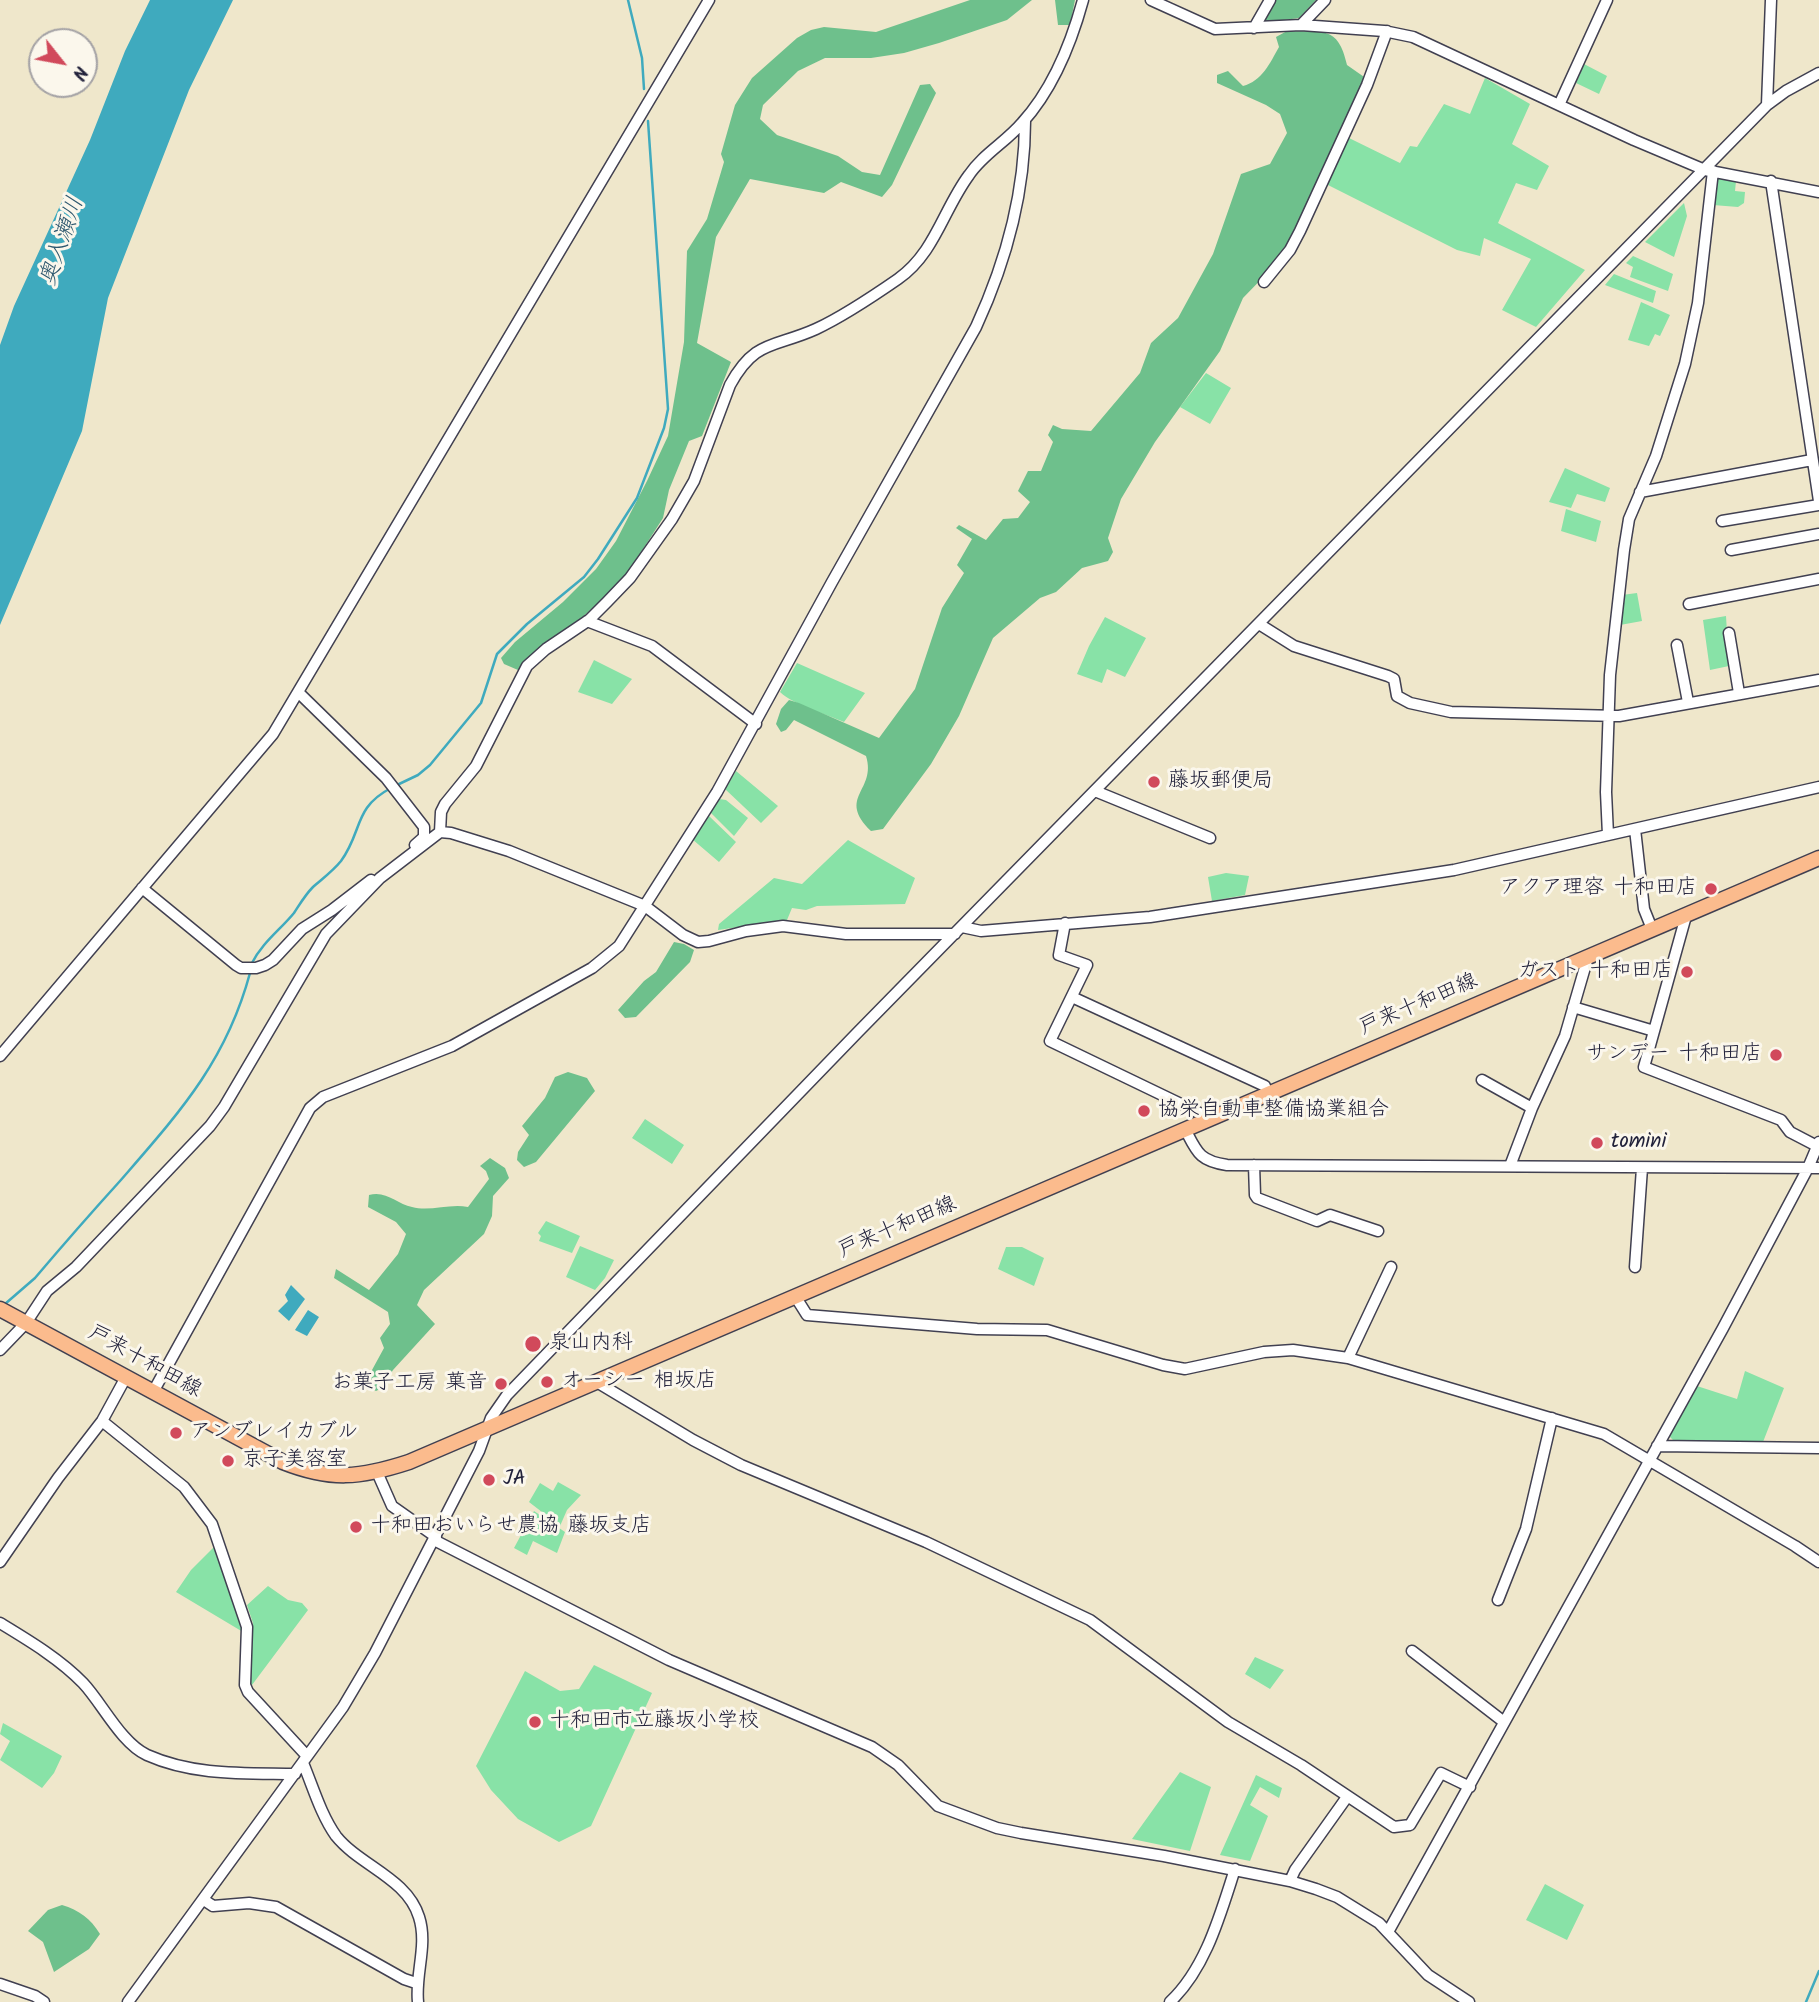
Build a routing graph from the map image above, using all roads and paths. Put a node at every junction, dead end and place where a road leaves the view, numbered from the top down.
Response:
1 (709, 0) edge
2 (1083, 0) edge
3 (1151, 0) edge
4 (1270, 0) edge
5 (1325, 0) edge
6 (1607, 0) edge
7 (1771, 0) edge
8 (1301, 25) junction
9 (1254, 28) junction
10 (1387, 31) junction
11 (1819, 73) edge
12 (1559, 105) junction
13 (1767, 105) junction
14 (1024, 121) junction
15 (1709, 171) junction
16 (1771, 181) junction
17 (1819, 192) edge
18 (1264, 282) dead end
19 (1815, 446) edge
20 (1812, 460) junction
21 (1640, 492) junction
22 (1819, 503) edge
23 (1722, 521) dead end
24 (1819, 534) edge
25 (1731, 550) dead end
26 (1819, 579) edge
27 (1689, 604) dead end
28 (587, 621) junction
29 (1259, 624) junction
30 (1729, 633) dead end
31 (1677, 645) dead end
32 (1819, 680) edge
33 (298, 692) junction
34 (1740, 693) junction
35 (1688, 702) junction
36 (1608, 716) junction
37 (756, 724) junction
38 (1819, 787) edge
39 (1095, 791) junction
40 (1635, 829) junction
41 (440, 832) junction
42 (1608, 835) junction
43 (1210, 838) dead end
44 (408, 856) junction
45 (1819, 858) edge
46 (384, 875) junction
47 (142, 888) junction
48 (645, 906) junction
49 (1686, 916) junction
50 (1065, 923) junction
51 (1652, 929) junction
52 (958, 930) junction
53 (1588, 957) junction
54 (1072, 997) junction
55 (1573, 1007) junction
56 (1654, 1031) junction
57 (0, 1056) edge
58 (1482, 1080) dead end
59 (1267, 1093) junction
60 (1532, 1108) junction
61 (1210, 1118) junction
62 (1185, 1129) junction
63 (1818, 1144) edge
64 (1254, 1165) junction
65 (1510, 1166) junction
66 (1642, 1168) junction
67 (1814, 1168) edge
68 (1378, 1231) dead end
69 (1391, 1267) dead end
70 (1635, 1267) dead end
71 (795, 1296) junction
72 (4, 1311) edge
73 (26, 1323) junction
74 (0, 1350) edge
75 (1348, 1358) junction
76 (126, 1377) junction
77 (595, 1381) junction
78 (153, 1392) junction
79 (1552, 1418) junction
80 (102, 1422) junction
81 (486, 1429) junction
82 (1657, 1446) junction
83 (1819, 1448) edge
84 (1648, 1462) junction
85 (377, 1472) junction
86 (435, 1539) junction
87 (0, 1562) edge
88 (1819, 1562) edge
89 (1498, 1600) dead end
90 (0, 1623) edge
91 (1412, 1651) dead end
92 (1504, 1722) junction
93 (305, 1760) junction
94 (295, 1774) junction
95 (1470, 1787) junction
96 (1347, 1797) junction
97 (1235, 1869) junction
98 (1290, 1881) junction
99 (204, 1900) junction
100 (1388, 1932) junction
101 (416, 1983) junction
102 (0, 1984) edge
103 (44, 2002) edge
104 (128, 2002) edge
105 (418, 2002) edge
106 (1170, 2002) edge
107 (1469, 2002) edge

1 - 33 street
2 - 14 street
3 - 9 street
4 - 9 street
5 - 8 street
6 - 12 street
7 - 13 street
8 - 9 street
8 - 10 street
10 - 12 street
10 - 18 street
11 - 13 street
12 - 15 street
13 - 15 street
14 - 28 street
14 - 37 street
15 - 16 street
15 - 21 street
15 - 29 street
16 - 17 street
16 - 19 street
19 - 20 street
20 - 21 street
20 - 22 street
21 - 36 street
22 - 23 street
24 - 25 street
26 - 27 street
28 - 37 street
28 - 41 street
29 - 36 street
29 - 39 street
30 - 34 street
31 - 35 street
32 - 34 street
33 - 44 street
33 - 47 street
34 - 35 street
35 - 36 street
36 - 42 street
37 - 48 street
38 - 40 street
39 - 43 street
39 - 52 street
40 - 42 street
40 - 51 street
41 - 44 street
41 - 48 street
42 - 50 street
44 - 46 street
45 - 49 main road, 戸来十和田線
46 - 47 street
46 - 73 street
47 - 57 street
48 - 52 street
48 - 78 street
49 - 51 main road, 戸来十和田線
49 - 56 street
50 - 52 street
50 - 54 street
51 - 53 main road, 戸来十和田線
52 - 81 street
53 - 55 street
53 - 59 main road, 戸来十和田線
54 - 59 street
54 - 61 street
55 - 56 street
55 - 60 street
56 - 63 street
58 - 60 street
59 - 61 main road, 戸来十和田線
60 - 65 street
61 - 62 main road, 戸来十和田線
62 - 64 street
62 - 71 main road, 戸来十和田線
63 - 67 street
64 - 65 street
64 - 68 street
65 - 66 street
66 - 67 street
66 - 70 street
67 - 82 street
69 - 75 street
71 - 75 street
71 - 77 main road, 戸来十和田線
72 - 73 main road, 戸来十和田線
73 - 74 street
73 - 76 main road, 戸来十和田線
75 - 79 street
76 - 78 main road, 戸来十和田線
76 - 80 street
77 - 81 main road, 戸来十和田線
77 - 96 street
78 - 85 main road, 戸来十和田線
79 - 84 street
79 - 89 street
80 - 87 street
80 - 93 street
81 - 85 main road, 戸来十和田線
81 - 86 street
82 - 83 street
82 - 84 street
84 - 88 street
84 - 92 street
85 - 86 street
86 - 93 street
86 - 97 street
90 - 94 street
91 - 92 street
92 - 95 street
93 - 94 street
93 - 101 street
94 - 99 street
95 - 96 street
95 - 100 street
96 - 98 street
97 - 98 street
97 - 106 street
98 - 100 street
99 - 101 street
99 - 104 street
100 - 107 street
101 - 105 street
102 - 103 street

